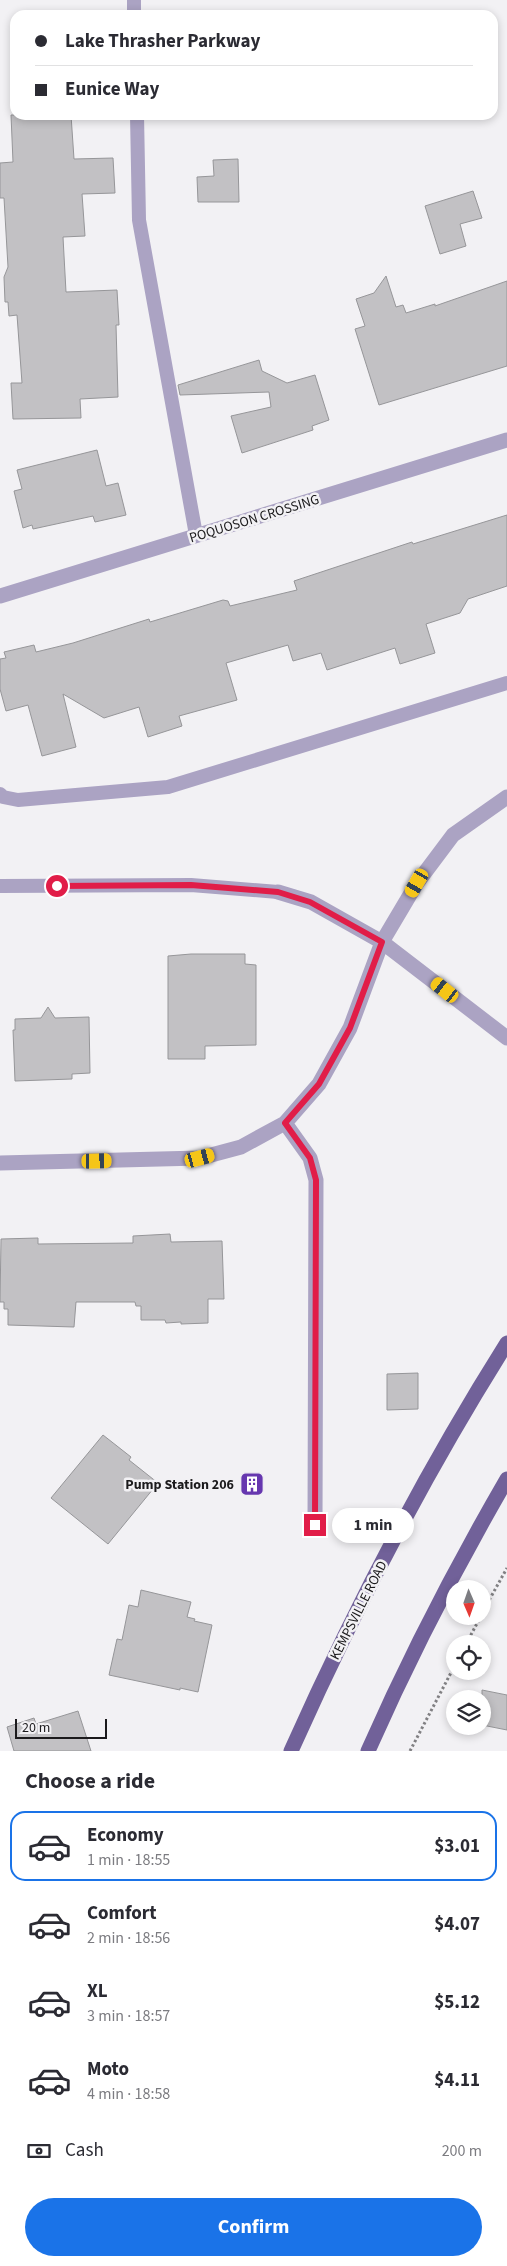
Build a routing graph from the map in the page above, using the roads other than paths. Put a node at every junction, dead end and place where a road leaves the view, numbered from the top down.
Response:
1 (137, 120) edge
2 (507, 440) edge
3 (196, 535) junction
4 (0, 596) edge
5 (507, 682) edge
6 (0, 794) edge
7 (507, 797) edge
8 (0, 886) edge
9 (278, 892) joint
10 (382, 942) junction
11 (507, 1038) edge
12 (285, 1123) junction
13 (0, 1163) edge
14 (507, 1342) edge
15 (507, 1479) edge
16 (315, 1525) dead end
17 (291, 1751) edge
18 (368, 1751) edge

1 - 3 lane
2 - 3 street, POQUOSON CROSSING
3 - 4 street, POQUOSON CROSSING
5 - 6 lane
7 - 10 street
8 - 9 lane
9 - 10 street
10 - 11 street
10 - 12 street
12 - 13 street
12 - 16 street
14 - 17 main road, KEMPSVILLE ROAD
15 - 18 main road

